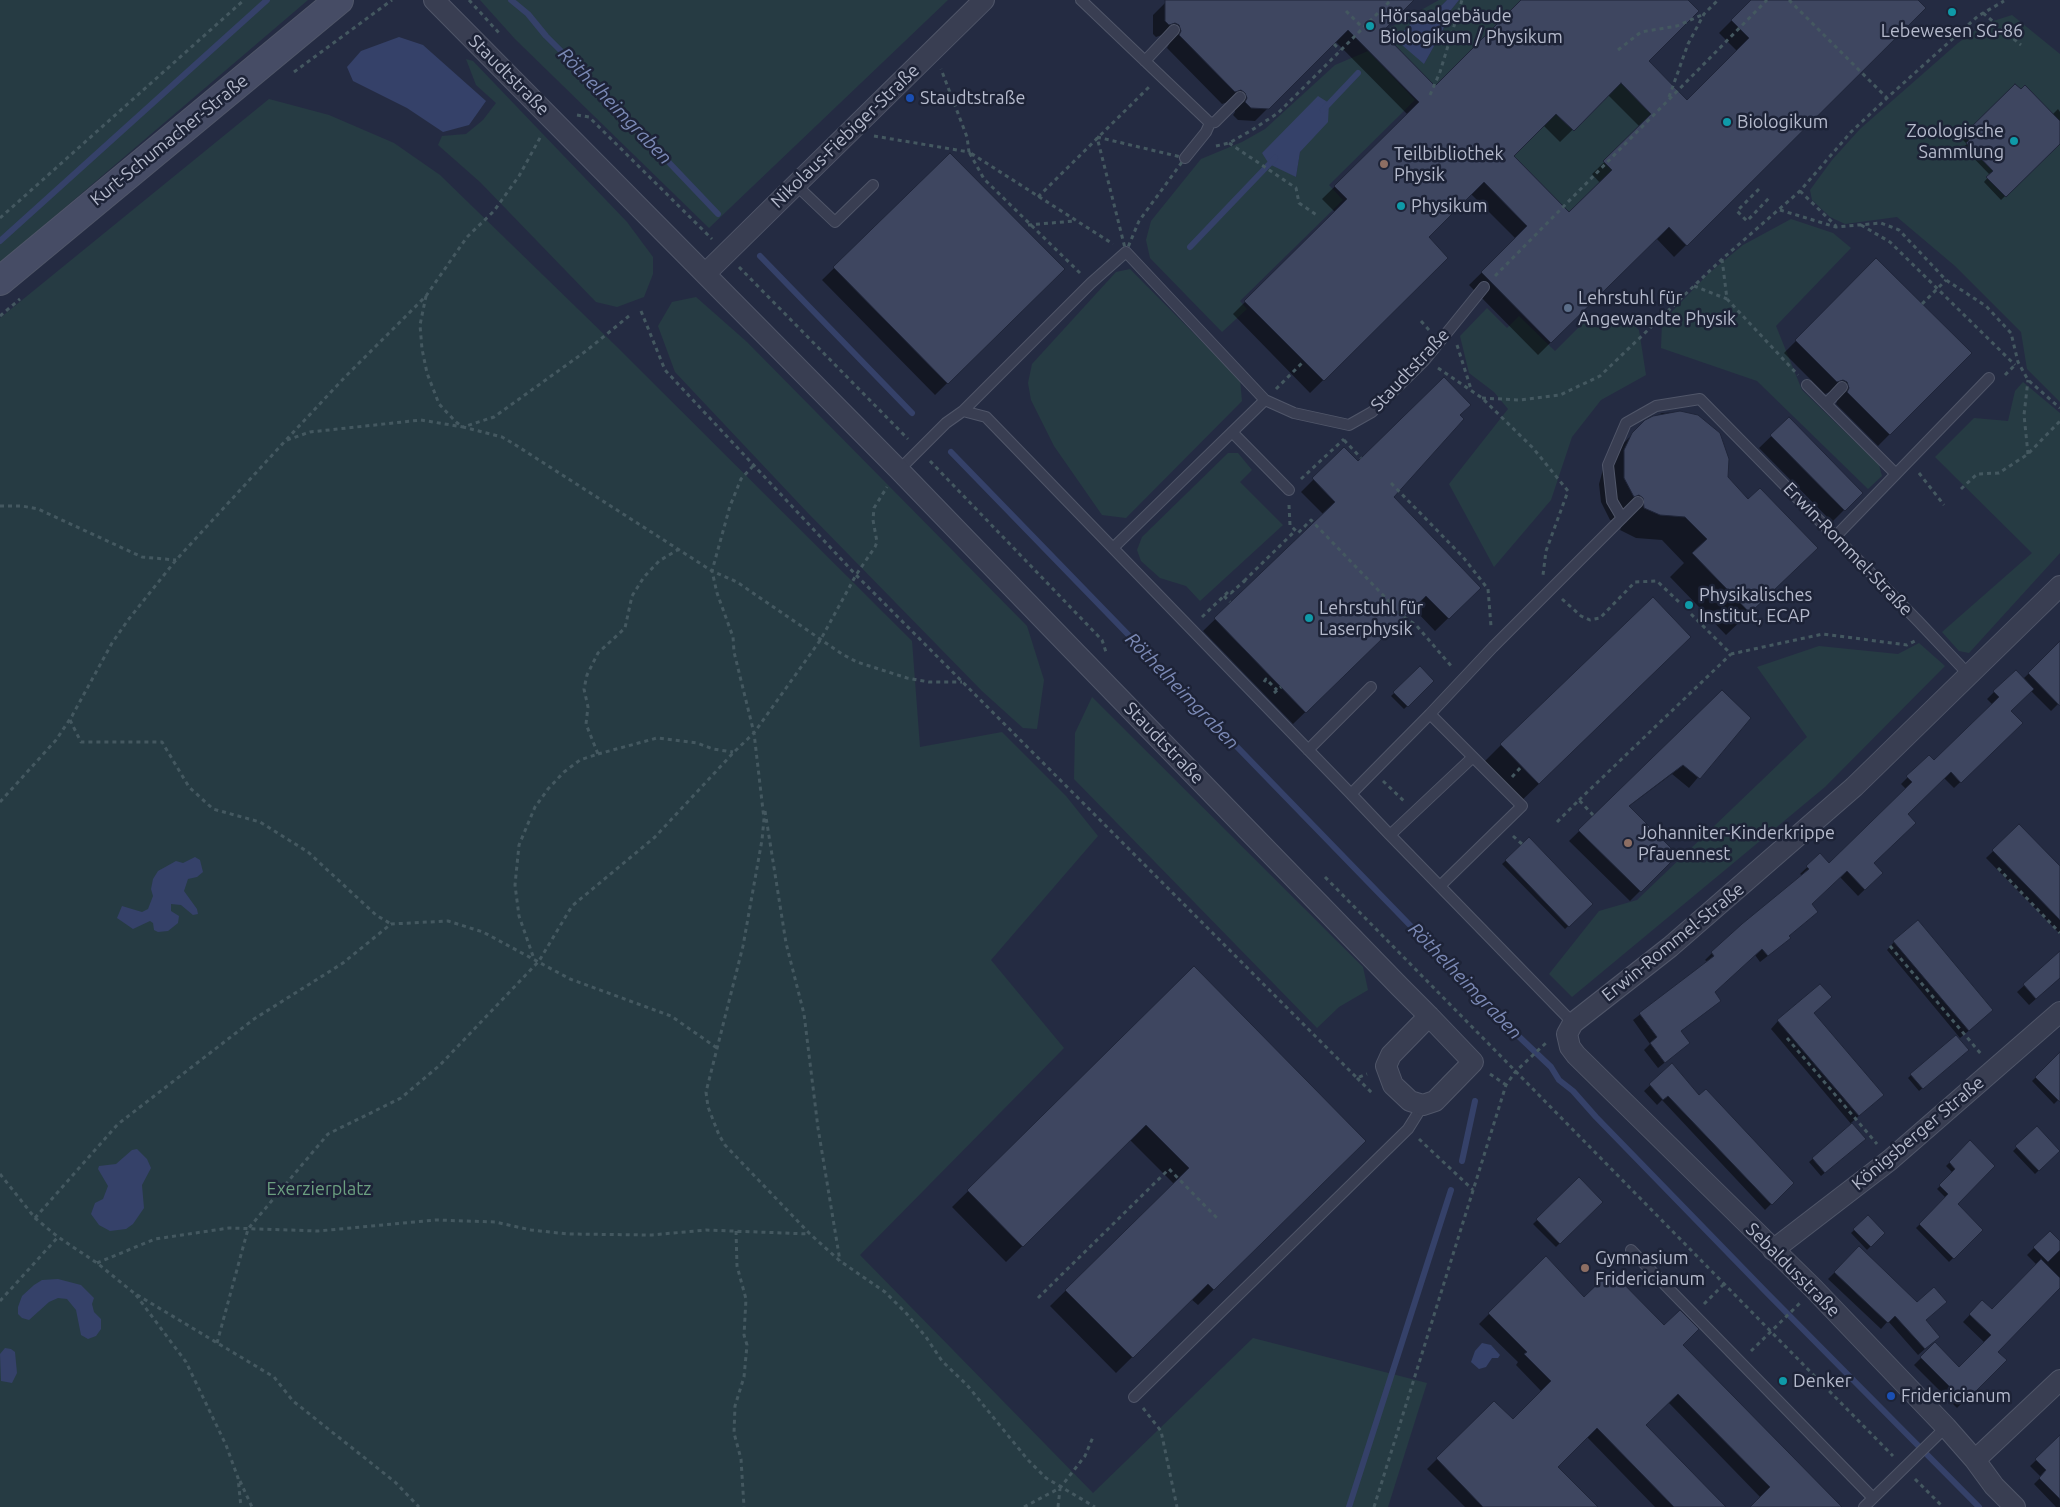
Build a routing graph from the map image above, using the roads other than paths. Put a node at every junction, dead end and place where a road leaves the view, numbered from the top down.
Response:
1 (339, 0) edge
2 (434, 0) edge
3 (984, 0) edge
4 (1086, 2) edge
5 (1174, 30) dead end
6 (1144, 61) junction
7 (1240, 97) dead end
8 (1210, 124) junction
9 (1187, 155) road end
10 (795, 184) junction
11 (873, 185) dead end
12 (706, 273) junction
13 (0, 281) edge
14 (1484, 287) road end
15 (1989, 378) dead end
16 (1807, 385) road end
17 (1842, 388) dead end
18 (1265, 400) junction
19 (1826, 404) junction
20 (963, 411) junction
21 (1232, 432) junction
22 (899, 470) junction
23 (1896, 474) junction
24 (1289, 490) road end
25 (1638, 502) dead end
26 (1622, 518) junction
27 (1836, 536) junction
28 (1114, 548) junction
29 (2060, 586) edge
30 (1970, 676) junction
31 (1371, 687) dead end
32 (1430, 714) junction
33 (1308, 750) junction
34 (1473, 757) junction
35 (1351, 794) junction
36 (1390, 835) junction
37 (1441, 886) junction
38 (2060, 1012) edge
39 (1429, 1016) junction
40 (1570, 1031) junction
41 (1423, 1105) junction
42 (1630, 1250) dead end
43 (1773, 1250) junction
44 (2060, 1380) edge
45 (1134, 1397) road end
46 (1940, 1433) junction
47 (1975, 1460) junction
48 (1873, 1498) junction
49 (1864, 1507) edge
50 (2015, 1507) edge

1 - 13 main road, Kurt-Schumacher-Straße
2 - 12 street, Staudtstraße
3 - 10 street, Nikolaus-Fiebiger-Straße
4 - 6 lane
5 - 6 lane
6 - 8 lane
7 - 8 lane
8 - 9 lane
10 - 11 lane
10 - 12 street, Nikolaus-Fiebiger-Straße
12 - 22 street, Staudtstraße
14 - 18 lane, Staudtstraße
15 - 23 lane
16 - 19 lane
17 - 19 lane
18 - 20 lane
18 - 21 lane
19 - 23 lane
20 - 22 lane
20 - 28 lane
21 - 24 lane
21 - 28 lane
22 - 39 street, Staudtstraße
23 - 27 lane
25 - 26 lane
26 - 27 lane, Erwin-Rommel-Straße
26 - 32 lane
27 - 30 lane, Erwin-Rommel-Straße
28 - 33 lane
29 - 30 street, Erwin-Rommel-Straße
30 - 40 street, Erwin-Rommel-Straße
31 - 33 lane
32 - 34 lane
32 - 35 lane
33 - 35 lane
34 - 36 lane
34 - 37 lane
35 - 36 lane
36 - 37 lane
37 - 40 lane
38 - 43 street, Königsberger Straße
39 - 41 street
39 - 41 street, Staudtstraße
40 - 43 street, Sebaldusstraße
41 - 45 lane
42 - 48 lane
43 - 46 street, Sebaldusstraße
44 - 47 street
46 - 47 street, Sebaldusstraße
46 - 48 lane
47 - 50 street, Sebaldusstraße
48 - 49 lane

